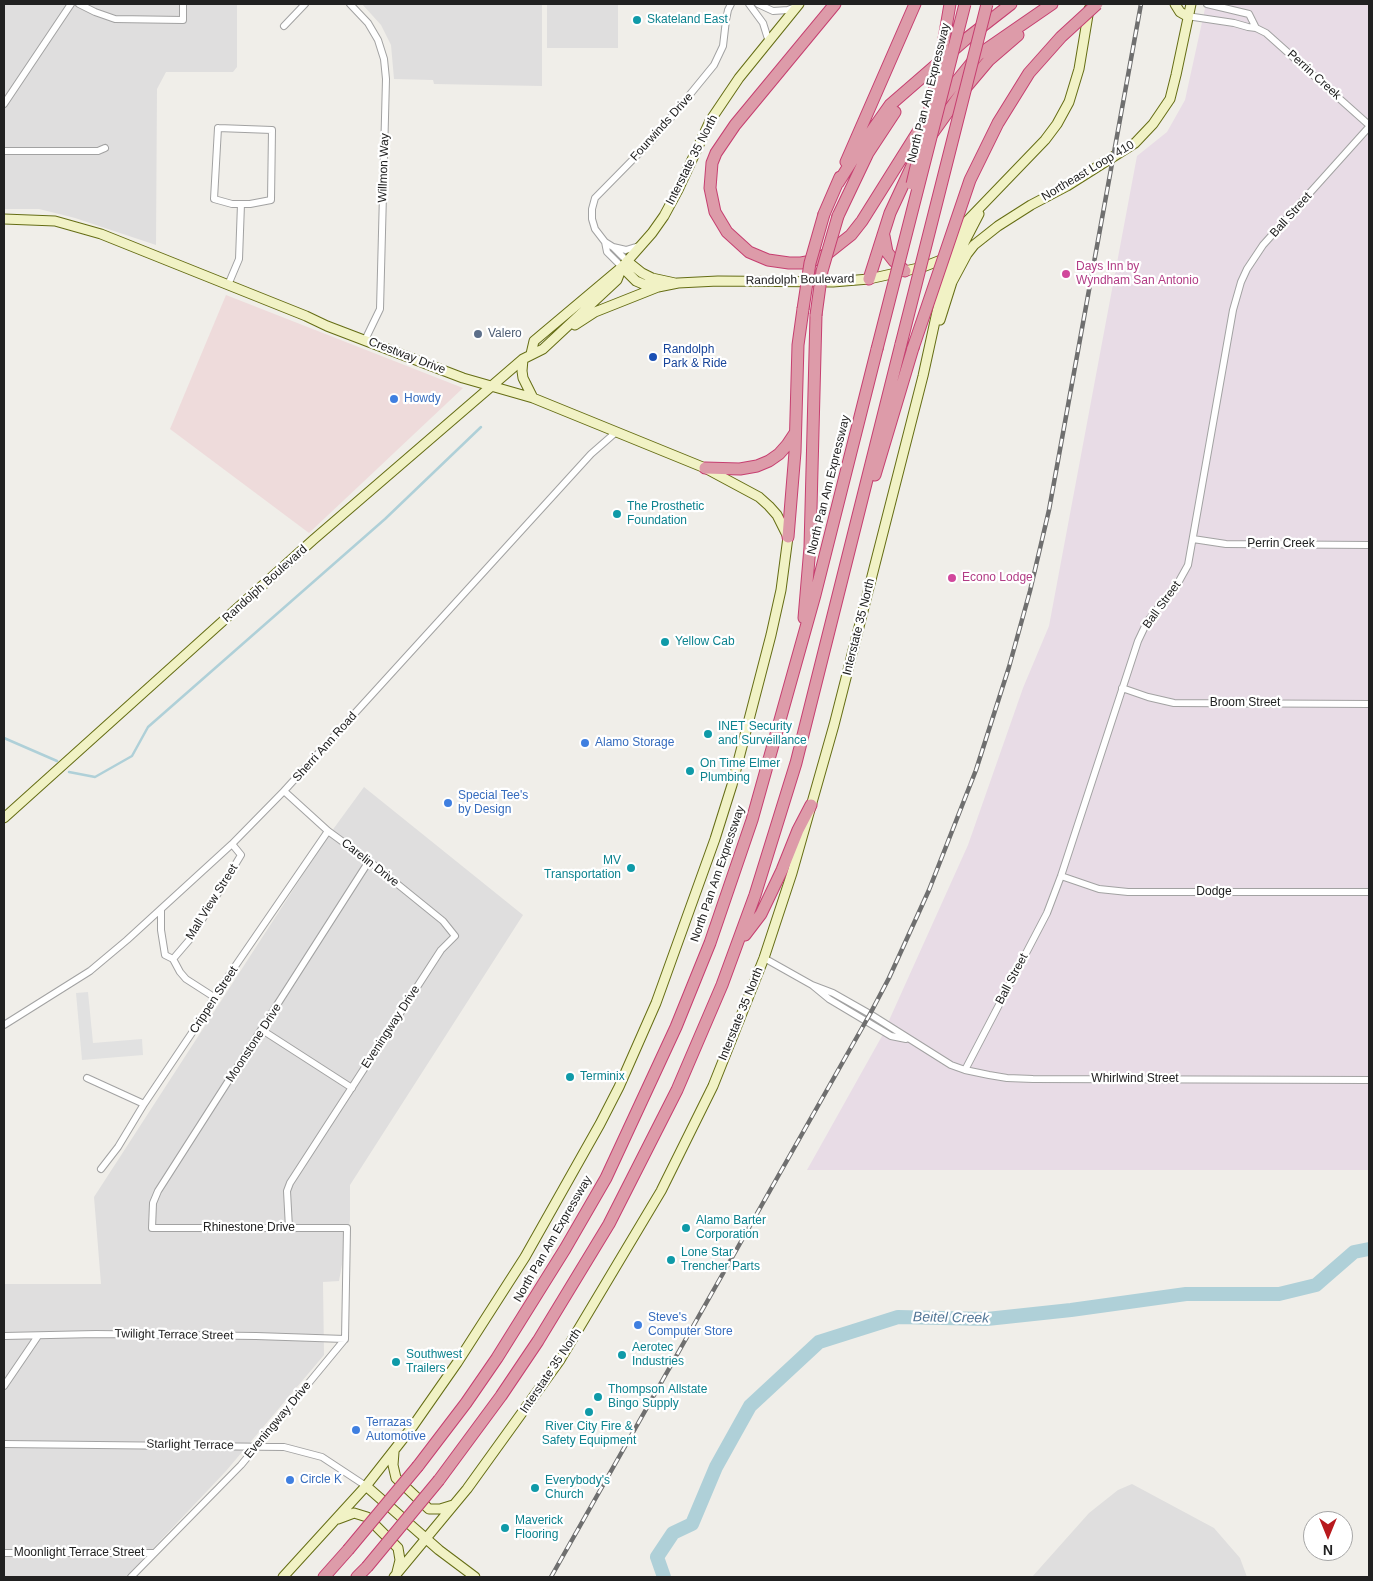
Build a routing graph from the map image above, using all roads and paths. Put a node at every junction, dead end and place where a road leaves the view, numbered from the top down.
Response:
1 (71, 4) edge
2 (79, 4) edge
3 (183, 4) edge
4 (304, 4) edge
5 (350, 4) edge
6 (731, 4) edge
7 (749, 4) edge
8 (758, 4) edge
9 (835, 4) edge
10 (915, 4) edge
11 (950, 4) edge
12 (965, 4) edge
13 (987, 4) edge
14 (1011, 4) edge
15 (1052, 4) edge
16 (1090, 4) edge
17 (1096, 4) edge
18 (1175, 4) edge
19 (1191, 4) edge
20 (1207, 4) edge
21 (797, 5) edge
22 (1187, 16) junction
23 (284, 26) dead end
24 (1256, 28) junction
25 (769, 42) junction
26 (926, 74) junction
27 (4, 104) edge
28 (1369, 126) edge
29 (105, 148) dead end
30 (4, 151) edge
31 (838, 183) junction
32 (241, 204) junction
33 (984, 204) junction
34 (4, 219) edge
35 (884, 234) junction
36 (605, 242) junction
37 (641, 246) junction
38 (613, 247) junction
39 (948, 257) junction
40 (623, 261) junction
41 (905, 271) junction
42 (869, 279) junction
43 (952, 282) junction
44 (678, 284) junction
45 (228, 285) junction
46 (658, 287) junction
47 (554, 339) junction
48 (366, 340) junction
49 (877, 349) junction
50 (527, 357) junction
51 (923, 376) junction
52 (493, 387) junction
53 (533, 398) junction
54 (796, 431) junction
55 (615, 433) junction
56 (705, 468) junction
57 (788, 537) junction
58 (1193, 539) junction
59 (1369, 544) edge
60 (841, 579) junction
61 (804, 634) junction
62 (1122, 688) junction
63 (1369, 704) edge
64 (284, 792) junction
65 (811, 805) junction
66 (4, 818) edge
67 (328, 831) junction
68 (232, 844) junction
69 (370, 861) junction
70 (1061, 876) junction
71 (1369, 892) edge
72 (161, 908) junction
73 (454, 936) joint
74 (737, 947) junction
75 (764, 958) junction
76 (173, 959) junction
77 (214, 997) junction
78 (4, 1024) edge
79 (262, 1030) junction
80 (965, 1070) junction
81 (87, 1078) dead end
82 (1369, 1080) edge
83 (352, 1088) junction
84 (144, 1104) junction
85 (100, 1169) dead end
86 (152, 1228) joint
87 (288, 1228) junction
88 (4, 1336) edge
89 (38, 1336) junction
90 (344, 1340) junction
91 (4, 1386) edge
92 (4, 1444) edge
93 (257, 1446) junction
94 (394, 1451) junction
95 (366, 1486) junction
96 (453, 1505) junction
97 (335, 1520) junction
98 (426, 1538) junction
99 (4, 1553) edge
100 (154, 1553) junction
101 (395, 1576) edge
102 (130, 1577) edge
103 (283, 1577) edge
104 (324, 1577) edge
105 (357, 1577) edge
106 (474, 1577) edge

1 - 27 street
2 - 3 street
4 - 23 street
5 - 48 street, Willmon Way
6 - 36 street, Fourwinds Drive
7 - 25 street
8 - 21 street
9 - 15 highway
10 - 31 highway
11 - 49 highway, bridge
12 - 49 highway, North Pan Am Expressway, bridge
13 - 60 highway, bridge
14 - 26 highway
15 - 35 highway
16 - 33 main road, Interstate 35 North, bridge
17 - 60 highway, bridge
18 - 22 main road
19 - 22 main road, Northeast Loop 410
20 - 24 street, Perrin Creek
21 - 25 main road, Interstate 35 North
22 - 24 street, Perrin Creek
22 - 43 main road, Northeast Loop 410
24 - 28 street, Perrin Creek
25 - 37 main road, Interstate 35 North
26 - 31 highway
26 - 61 highway, bridge
28 - 58 street, Ball Street
29 - 30 street
31 - 54 highway, bridge
32 - 32 street
32 - 45 street
33 - 39 main road, Interstate 35 North
33 - 43 main road, Interstate 35 North
34 - 45 main road, Crestway Drive
35 - 41 highway
35 - 42 highway
36 - 38 street, Fourwinds Drive
36 - 40 street, Fourwinds Drive
37 - 38 street
37 - 40 main road, Interstate 35 North
38 - 40 street, Fourwinds Drive
39 - 41 main road, Randolph Boulevard
39 - 51 main road, Interstate 35 North
40 - 44 main road, Randolph Boulevard
40 - 46 main road, Randolph Boulevard
40 - 47 main road, Randolph Boulevard
40 - 50 main road, Randolph Boulevard
41 - 42 main road, Randolph Boulevard
42 - 44 main road, Randolph Boulevard
43 - 51 main road, Interstate 35 North
44 - 46 main road, Randolph Boulevard
45 - 48 main road, Crestway Drive
46 - 47 main road
47 - 50 main road, Randolph Boulevard
48 - 52 main road, Crestway Drive
49 - 61 highway, North Pan Am Expressway
50 - 52 main road, Randolph Boulevard
50 - 53 main road
51 - 65 main road, Interstate 35 North
52 - 53 main road, Crestway Drive
52 - 66 main road, Randolph Boulevard
53 - 55 main road, Crestway Drive
54 - 56 highway
54 - 57 highway
55 - 56 main road, Crestway Drive
55 - 64 street, Sherri Ann Road
56 - 57 main road, Crestway Drive
57 - 94 main road
58 - 59 street, Perrin Creek
58 - 62 street, Ball Street
60 - 74 highway
61 - 104 highway, North Pan Am Expressway, bridge
62 - 63 street, Broom Street
62 - 70 street, Ball Street
64 - 67 street, Carelin Drive
64 - 68 street, Sherri Ann Road
65 - 74 highway
65 - 75 main road, Interstate 35 North
67 - 69 street, Carelin Drive
67 - 77 street, Crippen Street
68 - 72 street, Sherri Ann Road
68 - 76 street, Mall View Street
69 - 73 street, Carelin Drive
69 - 79 street, Moonstone Drive
70 - 71 street, Dodge
70 - 80 street, Ball Street
72 - 76 street
72 - 78 street, Sherri Ann Road
73 - 83 street, Eveningway Drive
74 - 105 highway, bridge
75 - 80 street, Whirlwind Street
75 - 96 main road, Interstate 35 North
76 - 77 street
77 - 84 street, Crippen Street
79 - 83 street
79 - 86 street, Moonstone Drive
80 - 82 street, Whirlwind Street
81 - 84 street
83 - 87 street, Eveningway Drive
84 - 85 street, Crippen Street
86 - 87 street, Rhinestone Drive
87 - 90 street, Rhinestone Drive
88 - 89 street, Twilight Terrace Street
89 - 90 street, Twilight Terrace Street
89 - 91 street
90 - 93 street, Eveningway Drive
92 - 93 street, Starlight Terrace
93 - 95 street, Starlight Terrace
93 - 100 street, Eveningway Drive
94 - 95 main road
94 - 96 main road
95 - 97 main road
95 - 98 main road
96 - 98 main road, Interstate 35 North
97 - 101 main road
97 - 103 main road
98 - 101 main road, Interstate 35 North
98 - 106 main road
99 - 100 street, Moonlight Terrace Street
100 - 102 street, Eveningway Drive

